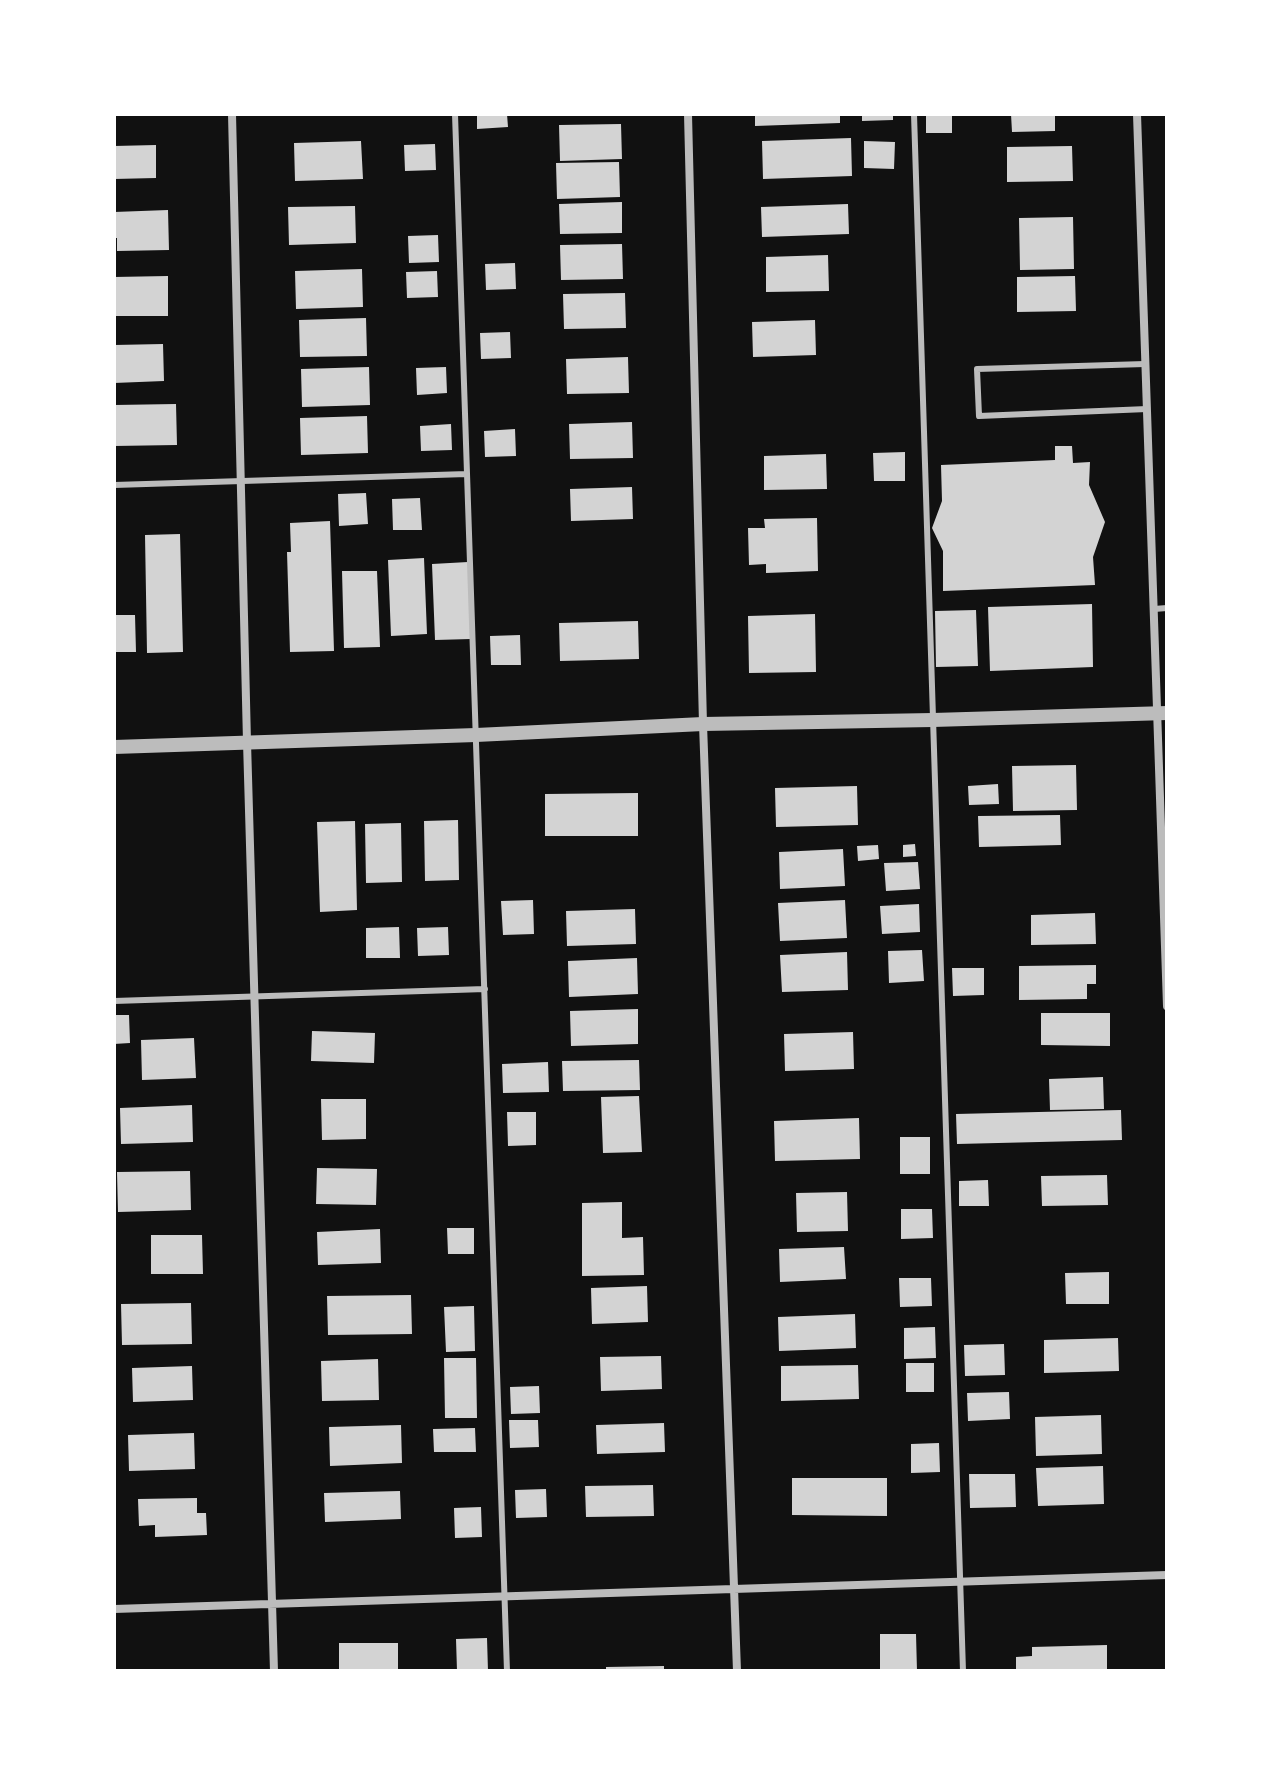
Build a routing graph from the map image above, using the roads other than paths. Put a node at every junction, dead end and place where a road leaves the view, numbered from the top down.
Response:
1 (232, 114) edge
2 (455, 114) edge
3 (688, 114) edge
4 (914, 114) edge
5 (1137, 114) edge
6 (1145, 364) junction
7 (1147, 409) junction
8 (467, 474) junction
9 (241, 481) junction
10 (114, 485) edge
11 (1167, 608) edge
12 (1154, 609) junction
13 (1162, 713) edge
14 (933, 720) junction
15 (703, 724) junction
16 (476, 735) junction
17 (247, 742) junction
18 (114, 747) edge
19 (485, 989) junction
20 (254, 997) junction
21 (114, 1001) edge
22 (1167, 1006) edge
23 (1167, 1575) edge
24 (961, 1581) junction
25 (735, 1589) junction
26 (506, 1596) junction
27 (272, 1604) junction
28 (114, 1609) edge
29 (274, 1671) edge
30 (507, 1671) edge
31 (737, 1671) edge
32 (963, 1671) edge

1 - 9 street
2 - 8 lane
3 - 15 street
4 - 14 lane
5 - 6 street
6 - 7 street
6 - 7 lane
7 - 12 street
8 - 9 lane
8 - 16 lane
9 - 10 lane
9 - 17 street
11 - 12 lane
12 - 13 street
13 - 14 street
13 - 22 street
14 - 15 street
14 - 24 lane
15 - 16 street
15 - 25 street
16 - 17 street
16 - 19 lane
17 - 18 street
17 - 20 street
19 - 20 lane
19 - 26 lane
20 - 21 lane
20 - 27 street
23 - 24 street
24 - 25 street
24 - 32 lane
25 - 26 street
25 - 31 street
26 - 27 street
26 - 30 lane
27 - 28 street
27 - 29 street

